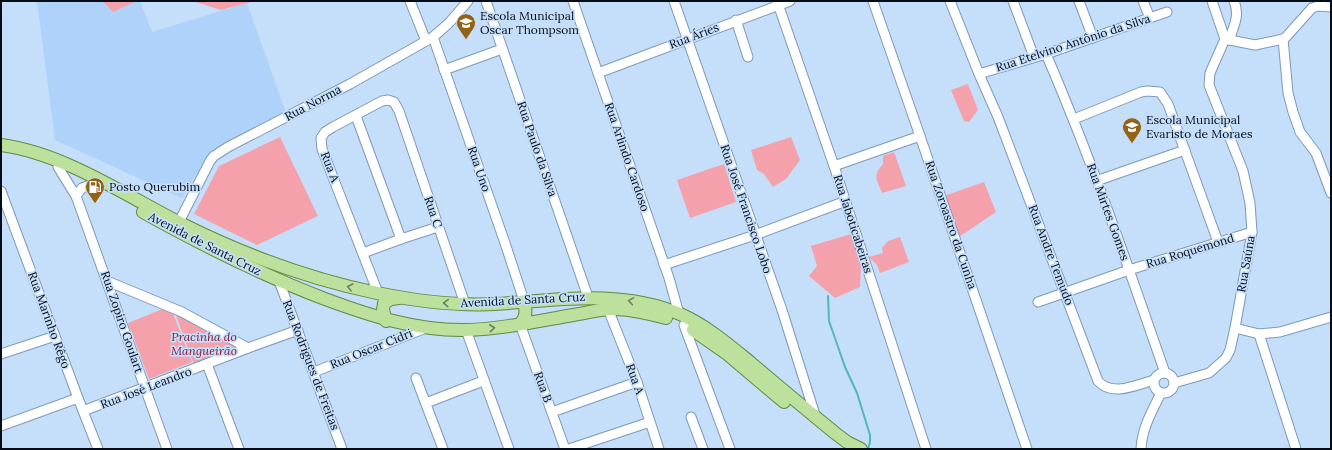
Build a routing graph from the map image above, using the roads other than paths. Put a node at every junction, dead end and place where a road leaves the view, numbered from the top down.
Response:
1 (410, 1) edge
2 (456, 1) edge
3 (468, 1) edge
4 (486, 1) edge
5 (573, 1) edge
6 (674, 1) edge
7 (790, 1) edge
8 (873, 1) edge
9 (950, 1) edge
10 (1012, 1) edge
11 (1079, 1) edge
12 (1143, 1) edge
13 (1212, 1) edge
14 (1234, 1) edge
15 (778, 3) edge
16 (1331, 7) edge
17 (460, 11) junction
18 (1167, 12) dead end
19 (1150, 18) junction
20 (736, 20) junction
21 (1093, 38) junction
22 (429, 39) junction
23 (687, 39) junction
24 (1227, 39) junction
25 (1283, 39) junction
26 (502, 49) junction
27 (1046, 54) junction
28 (748, 57) dead end
29 (1034, 58) junction
30 (444, 70) junction
31 (598, 73) junction
32 (979, 74) junction
33 (356, 116) junction
34 (1074, 119) junction
35 (401, 120) joint
36 (920, 136) junction
37 (1, 145) edge
38 (1184, 150) junction
39 (1, 152) edge
40 (834, 166) junction
41 (58, 167) junction
42 (1096, 181) junction
43 (93, 184) junction
44 (1, 191) edge
45 (1331, 194) edge
46 (76, 196) junction
47 (846, 201) junction
48 (4, 213) edge
49 (179, 222) junction
50 (438, 226) junction
51 (1252, 232) junction
52 (755, 235) junction
53 (401, 238) junction
54 (1218, 242) junction
55 (363, 253) junction
56 (664, 265) junction
57 (1130, 270) junction
58 (107, 281) junction
59 (279, 281) junction
60 (1065, 292) junction
61 (378, 293) junction
62 (402, 297) junction
63 (588, 297) junction
64 (524, 301) junction
65 (1038, 302) dead end
66 (465, 304) junction
67 (608, 309) junction
68 (679, 314) junction
69 (1331, 317) edge
70 (386, 321) junction
71 (520, 324) junction
72 (684, 325) junction
73 (428, 328) junction
74 (1235, 328) junction
75 (298, 330) junction
76 (466, 330) junction
77 (1259, 334) junction
78 (55, 336) junction
79 (248, 348) junction
80 (1, 354) edge
81 (208, 364) junction
82 (314, 372) junction
83 (1165, 373) junction
84 (416, 378) dead end
85 (1154, 380) junction
86 (483, 381) junction
87 (636, 382) junction
88 (1174, 383) junction
89 (145, 388) junction
90 (1162, 393) junction
91 (78, 398) junction
92 (426, 403) junction
93 (83, 412) junction
94 (552, 412) junction
95 (691, 417) dead end
96 (816, 418) junction
97 (650, 422) junction
98 (1, 426) edge
99 (600, 440) junction
100 (98, 449) edge
101 (168, 449) edge
102 (239, 449) edge
103 (342, 449) edge
104 (443, 449) edge
105 (508, 449) edge
106 (565, 449) edge
107 (569, 449) edge
108 (603, 449) edge
109 (659, 449) edge
110 (703, 449) edge
111 (730, 449) edge
112 (846, 449) edge
113 (861, 449) edge
114 (926, 449) edge
115 (1027, 449) edge
116 (1141, 449) edge
117 (1296, 449) edge

1 - 22 street
2 - 17 street
3 - 17 street, Rua Norma
4 - 26 street, Rua Paulo da Silva
5 - 31 street, Rua Arlindo Cardoso
6 - 23 street, Rua José Francisco Lobo
7 - 15 street, Rua Áries
8 - 36 street, Rua Zoroastro da Cunha
9 - 32 street, Rua Andre Temudo
10 - 29 street
11 - 21 street
12 - 19 street
13 - 24 street
14 - 24 street, Rua Saúna
15 - 20 street, Rua Áries
15 - 40 street, Rua Jaboticabeiras
16 - 25 street
17 - 22 street, Rua Norma
18 - 19 street, Rua Etelvino Antônio da Silva
19 - 21 street, Rua Etelvino Antônio da Silva
20 - 23 street, Rua Áries
20 - 28 street
21 - 27 street, Rua Etelvino Antônio da Silva
22 - 30 street, Rua Uno
22 - 49 street, Rua Norma
23 - 31 street, Rua Áries
23 - 52 street, Rua José Francisco Lobo
24 - 25 street
24 - 51 street, Rua Saúna
25 - 45 street
26 - 30 street
26 - 63 street, Rua Paulo da Silva
27 - 29 street, Rua Etelvino Antônio da Silva
27 - 34 street, Rua Mirtes Gomes
29 - 32 street, Rua Etelvino Antônio da Silva
30 - 64 street, Rua Uno
31 - 56 street, Rua Arlindo Cardoso
32 - 60 street, Rua Andre Temudo
33 - 35 street, Rua A
33 - 53 street
33 - 55 street, Rua A
34 - 38 street
34 - 42 street, Rua Mirtes Gomes
35 - 50 street, Rua C
36 - 40 street
36 - 115 street, Rua Zoroastro da Cunha
37 - 49 main road, Avenida de Santa Cruz
38 - 42 street
38 - 54 street
39 - 41 main road, Avenida de Santa Cruz
40 - 47 street, Rua Jaboticabeiras
41 - 43 main road, Avenida de Santa Cruz
41 - 46 street, Rua Zopiro Goulart
42 - 57 street, Rua Mirtes Gomes
43 - 46 street
43 - 59 main road, Avenida de Santa Cruz
44 - 48 street, Rua Marinho Rêgo
46 - 58 street, Rua Zopiro Goulart
47 - 52 street
47 - 114 street, Rua Jaboticabeiras
48 - 78 street, Rua Marinho Rêgo
61 -> 49 main road, Avenida de Santa Cruz
50 - 53 street
50 - 66 street, Rua C
51 - 54 street, Rua Roquemond
51 - 74 street, Rua Saúna
52 - 56 street
52 - 96 street, Rua José Francisco Lobo
53 - 55 street
54 - 57 street, Rua Roquemond
55 - 61 street, Rua A
56 - 68 street, Rua Arlindo Cardoso
57 - 60 street, Rua Roquemond
57 - 83 street, Rua Mirtes Gomes
58 - 79 street
58 - 89 street, Rua Zopiro Goulart
59 - 70 main road, Avenida de Santa Cruz
59 - 75 street, Rua Rodrigues de Freitas
60 - 65 street, Rua Roquemond
60 - 85 street, Rua Andre Temudo
61 - 62 main road, Avenida de Santa Cruz
66 -> 62 main road, Avenida de Santa Cruz
62 - 70 main road
63 - 64 main road, Avenida de Santa Cruz
68 -> 63 main road, Avenida de Santa Cruz
64 - 66 main road, Avenida de Santa Cruz
64 - 71 main road
67 - 71 main road, Avenida de Santa Cruz
67 - 72 main road, Avenida de Santa Cruz
67 - 87 street, Rua A
68 - 96 main road, Avenida de Santa Cruz
69 - 77 street
70 - 73 main road, Avenida de Santa Cruz
76 -> 71 main road, Avenida de Santa Cruz
71 - 94 street, Rua B
72 - 111 street
72 - 112 main road, Avenida de Santa Cruz
73 - 76 main road, Avenida de Santa Cruz
73 - 82 street, Rua Oscar Cidri
74 - 77 street
74 - 88 street, Rua Saúna
75 - 79 street, Rua José Leandro
75 - 82 street, Rua Rodrigues de Freitas
76 - 86 street
77 - 117 street
78 - 80 street
78 - 91 street, Rua Marinho Rêgo
79 - 81 street, Rua José Leandro
81 - 89 street, Rua José Leandro
81 - 102 street
82 - 103 street, Rua Rodrigues de Freitas
83 - 85 street
83 - 88 street
84 - 92 street
85 - 90 street
86 - 92 street
86 - 105 street
87 - 94 street
87 - 97 street, Rua A
88 - 90 street
89 - 93 street, Rua José Leandro
89 - 101 street, Rua Zopiro Goulart
90 - 116 street
91 - 93 street, Rua Marinho Rêgo
91 - 98 street
92 - 104 street
93 - 100 street, Rua Marinho Rêgo
94 - 106 street, Rua B
95 - 110 street
96 - 113 main road, Avenida de Santa Cruz
97 - 99 street
97 - 109 street, Rua A
99 - 107 street
99 - 108 street

